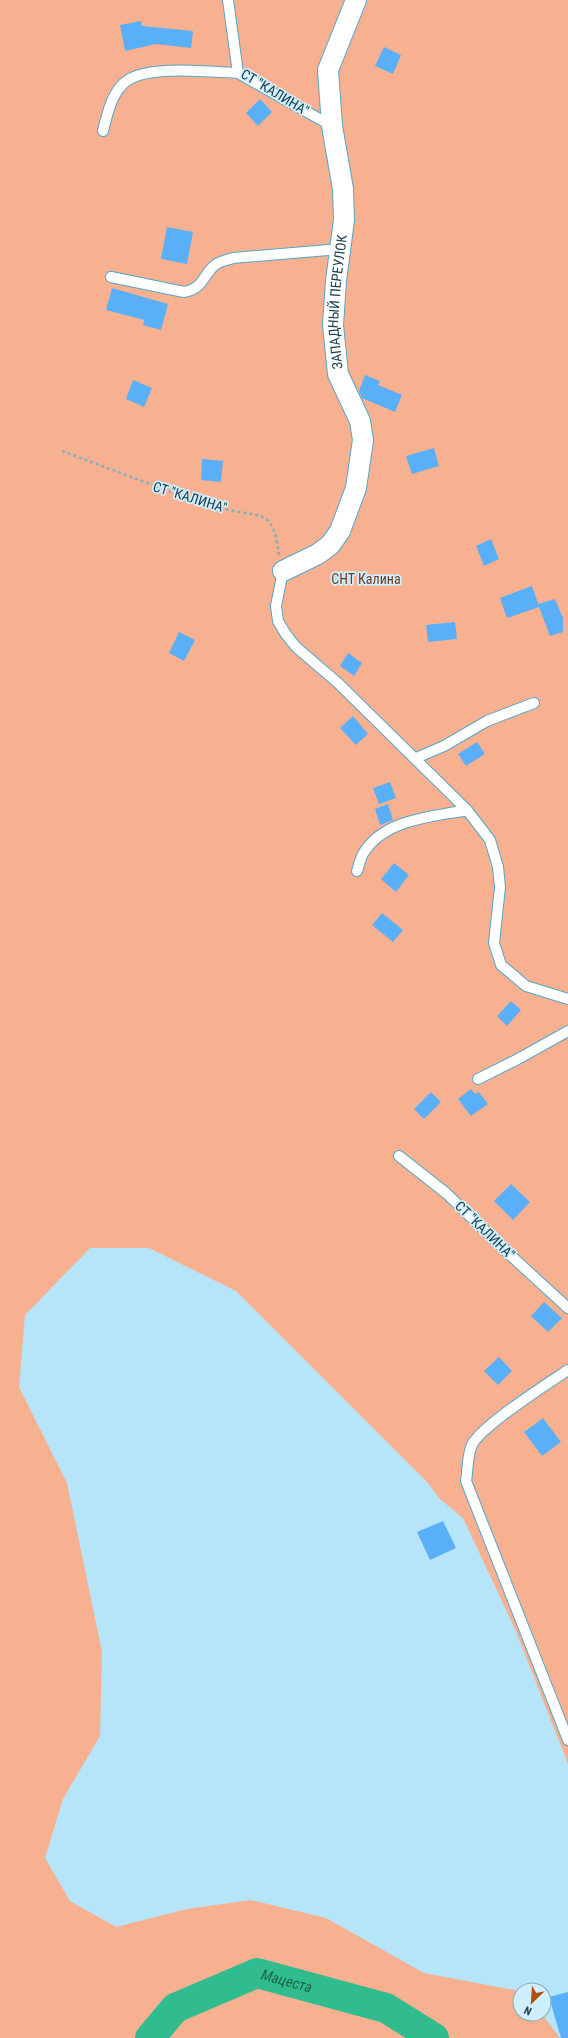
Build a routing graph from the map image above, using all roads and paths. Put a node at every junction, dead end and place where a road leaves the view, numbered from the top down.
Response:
1 (228, 0) edge
2 (356, 0) edge
3 (238, 73) junction
4 (332, 126) junction
5 (103, 131) dead end
6 (340, 249) junction
7 (110, 276) dead end
8 (62, 451) dead end
9 (283, 571) junction
10 (534, 703) dead end
11 (416, 758) junction
12 (467, 810) junction
13 (357, 871) dead end
14 (568, 999) edge
15 (568, 1031) edge
16 (478, 1079) dead end
17 (399, 1156) dead end
18 (568, 1308) edge
19 (568, 1370) edge
20 (568, 1740) edge

1 - 3 lane, СТ "КАЛИНА"
2 - 4 street, ЗАПАДНЫЙ ПЕРЕУЛОК
3 - 4 lane, СТ "КАЛИНА"
3 - 5 lane
4 - 6 street, ЗАПАДНЫЙ ПЕРЕУЛОК
6 - 7 lane
6 - 9 street, ЗАПАДНЫЙ ПЕРЕУЛОК
8 - 9 path, СТ "КАЛИНА"
9 - 11 lane
10 - 11 lane
11 - 12 lane
12 - 13 lane
12 - 14 lane
15 - 16 lane
17 - 18 lane, СТ "КАЛИНА"
19 - 20 lane

